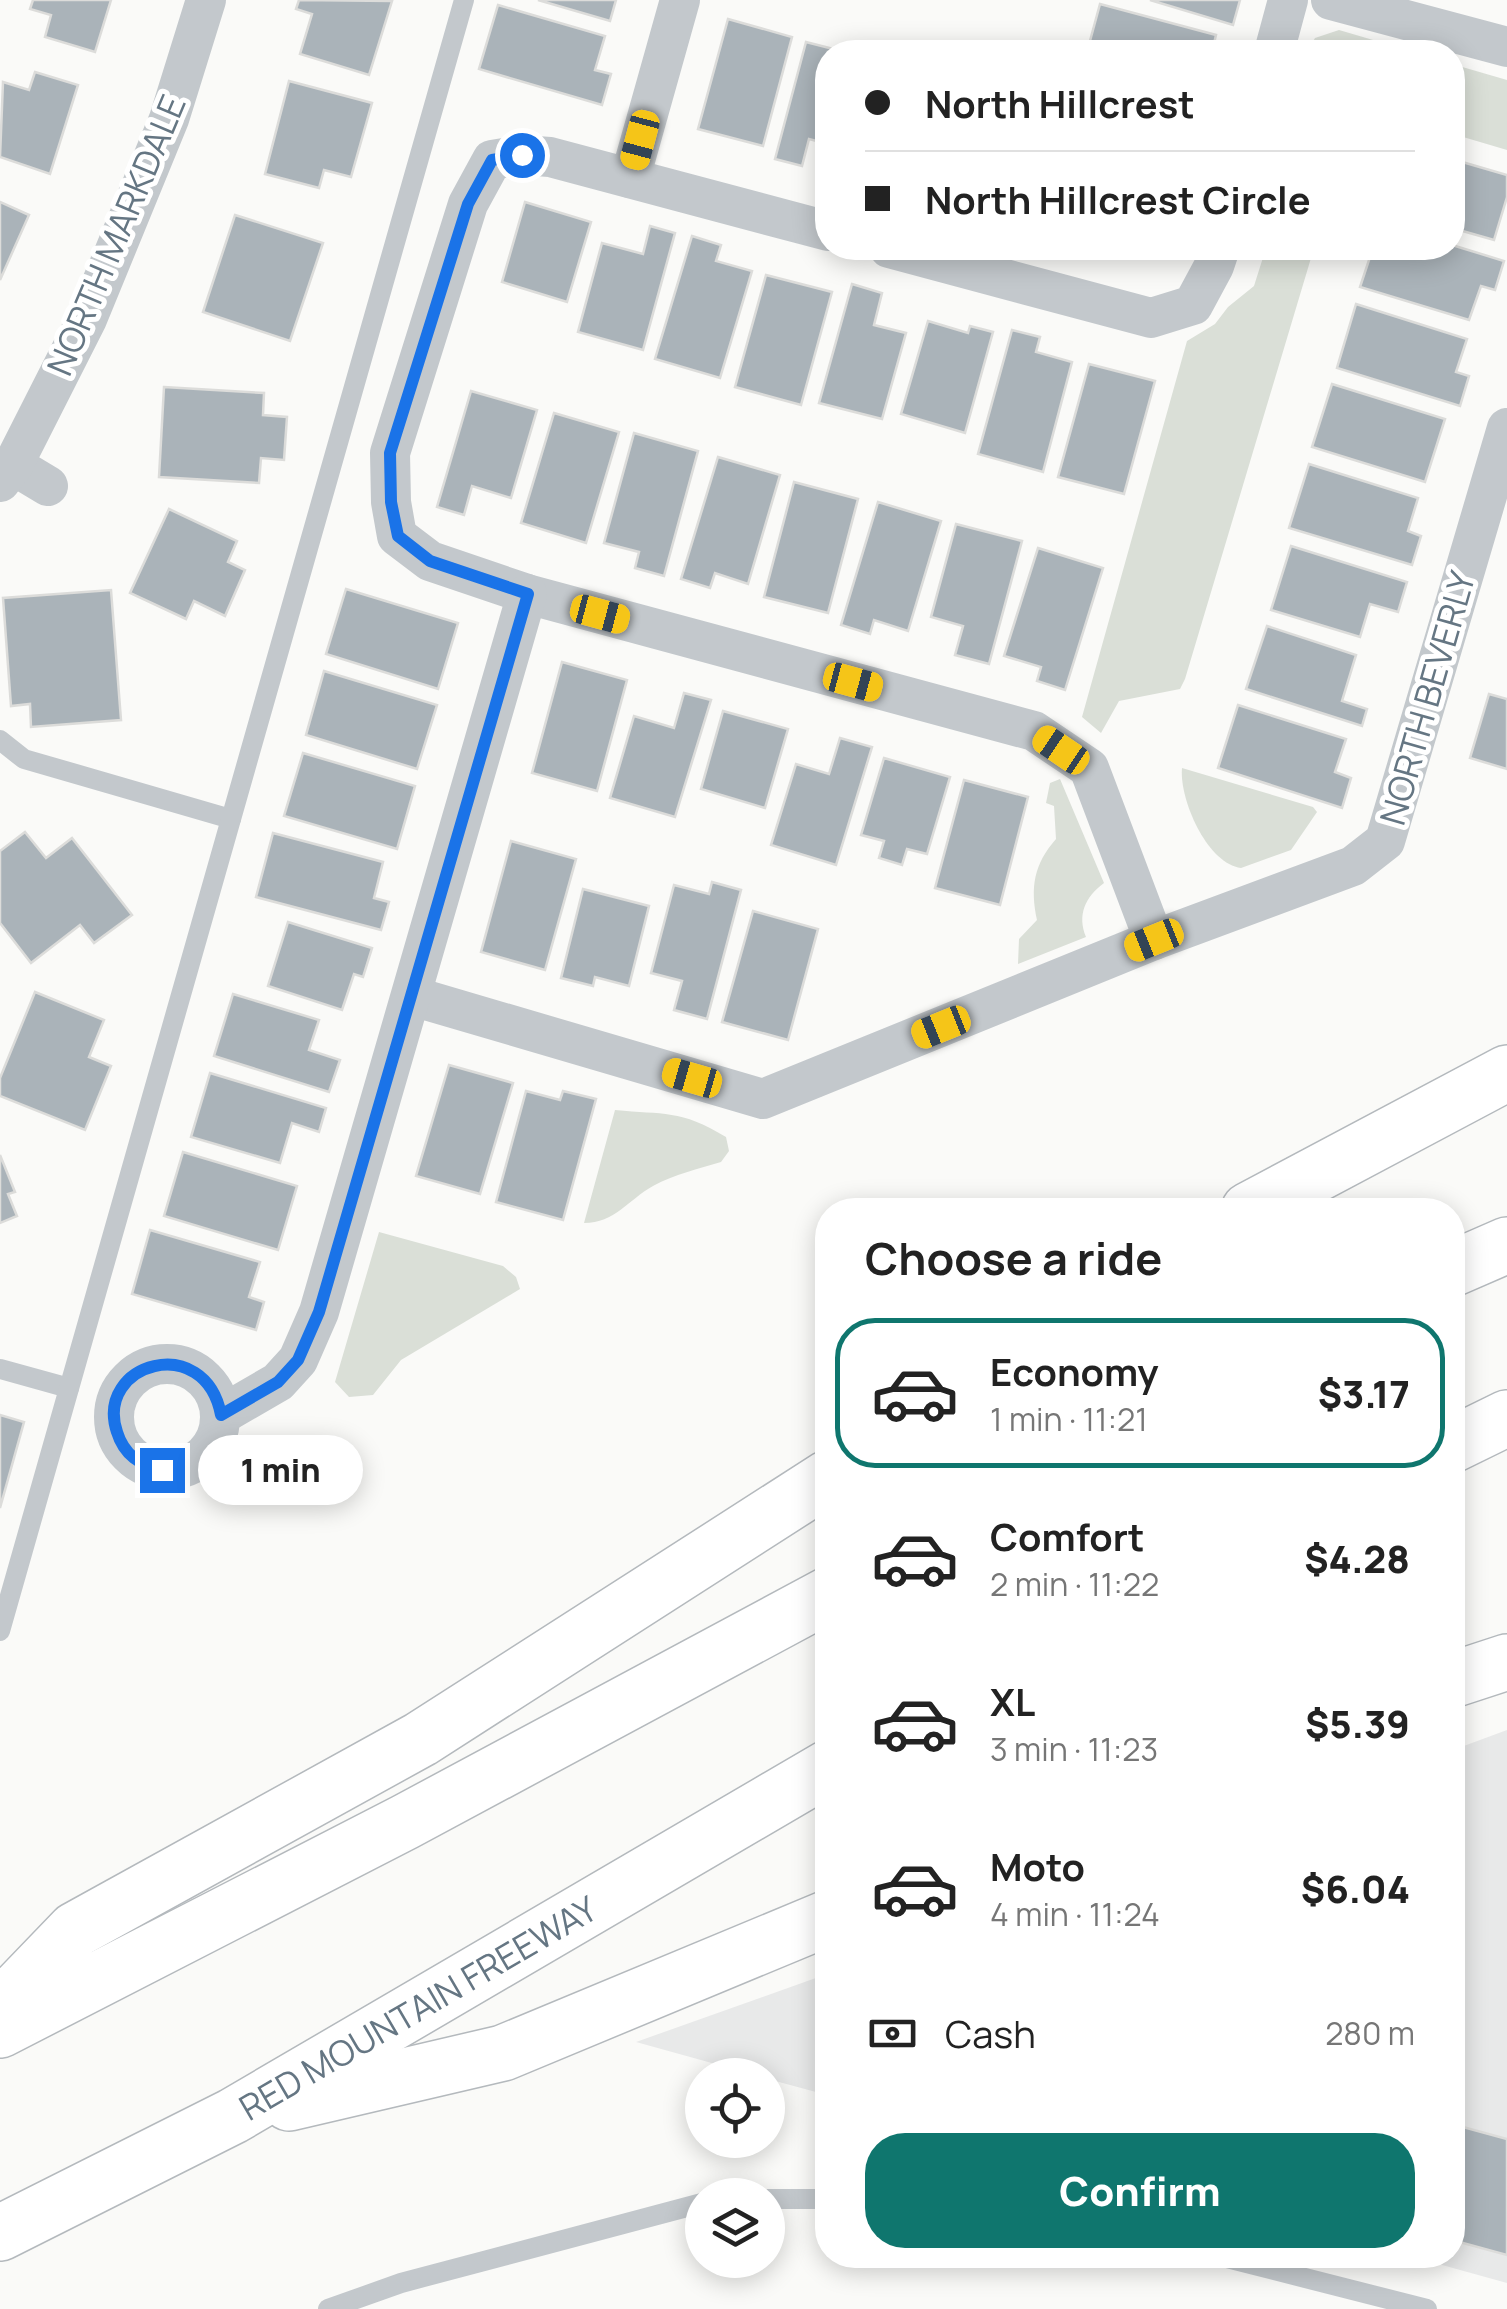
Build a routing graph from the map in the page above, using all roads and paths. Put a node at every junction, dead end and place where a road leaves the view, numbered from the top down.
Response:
1 (206, 0) edge
2 (464, 0) edge
3 (680, 0) edge
4 (1288, 0) edge
5 (1331, 0) edge
6 (1277, 40) edge
7 (1507, 47) edge
8 (630, 178) junction
9 (815, 228) edge
10 (934, 260) edge
11 (1216, 260) edge
12 (1507, 428) edge
13 (6, 474) edge
14 (48, 486) dead end
15 (528, 594) junction
16 (0, 740) edge
17 (230, 819) junction
18 (1154, 940) junction
19 (412, 996) junction
20 (1507, 1073) edge
21 (1273, 1198) edge
22 (1507, 1245) edge
23 (1465, 1263) edge
24 (0, 1368) edge
25 (69, 1388) junction
26 (221, 1415) dead end
27 (1507, 1418) edge
28 (1465, 1439) edge
29 (815, 1486) edge
30 (815, 1602) edge
31 (0, 1631) edge
32 (1507, 1662) edge
33 (1465, 1676) edge
34 (815, 1776) edge
35 (815, 1923) edge
36 (0, 2008) edge
37 (0, 2030) edge
38 (232, 2116) junction
39 (815, 2198) edge
40 (785, 2199) edge
41 (685, 2208) edge
42 (0, 2233) edge
43 (1265, 2268) edge
44 (328, 2309) edge
45 (1427, 2309) edge

1 - 13 street, NORTH MARKDALE
2 - 17 lane
3 - 8 street
4 - 6 street
5 - 7 street
8 - 9 street
8 - 15 street
10 - 11 street
12 - 18 street, NORTH BEVERLY
13 - 14 street, NORTH MARKDALE
15 - 18 street
15 - 19 street
16 - 17 lane
17 - 25 lane
18 - 19 street, NORTH BEVERLY
19 - 26 street
20 - 21 highway
22 - 23 highway
24 - 25 lane
25 - 31 lane
27 - 28 highway
29 - 36 highway
30 - 37 highway
32 - 33 highway
34 - 38 highway, RED MOUNTAIN FREEWAY
35 - 38 highway
38 - 42 highway, RED MOUNTAIN FREEWAY
39 - 40 lane
41 - 44 lane
43 - 45 lane

